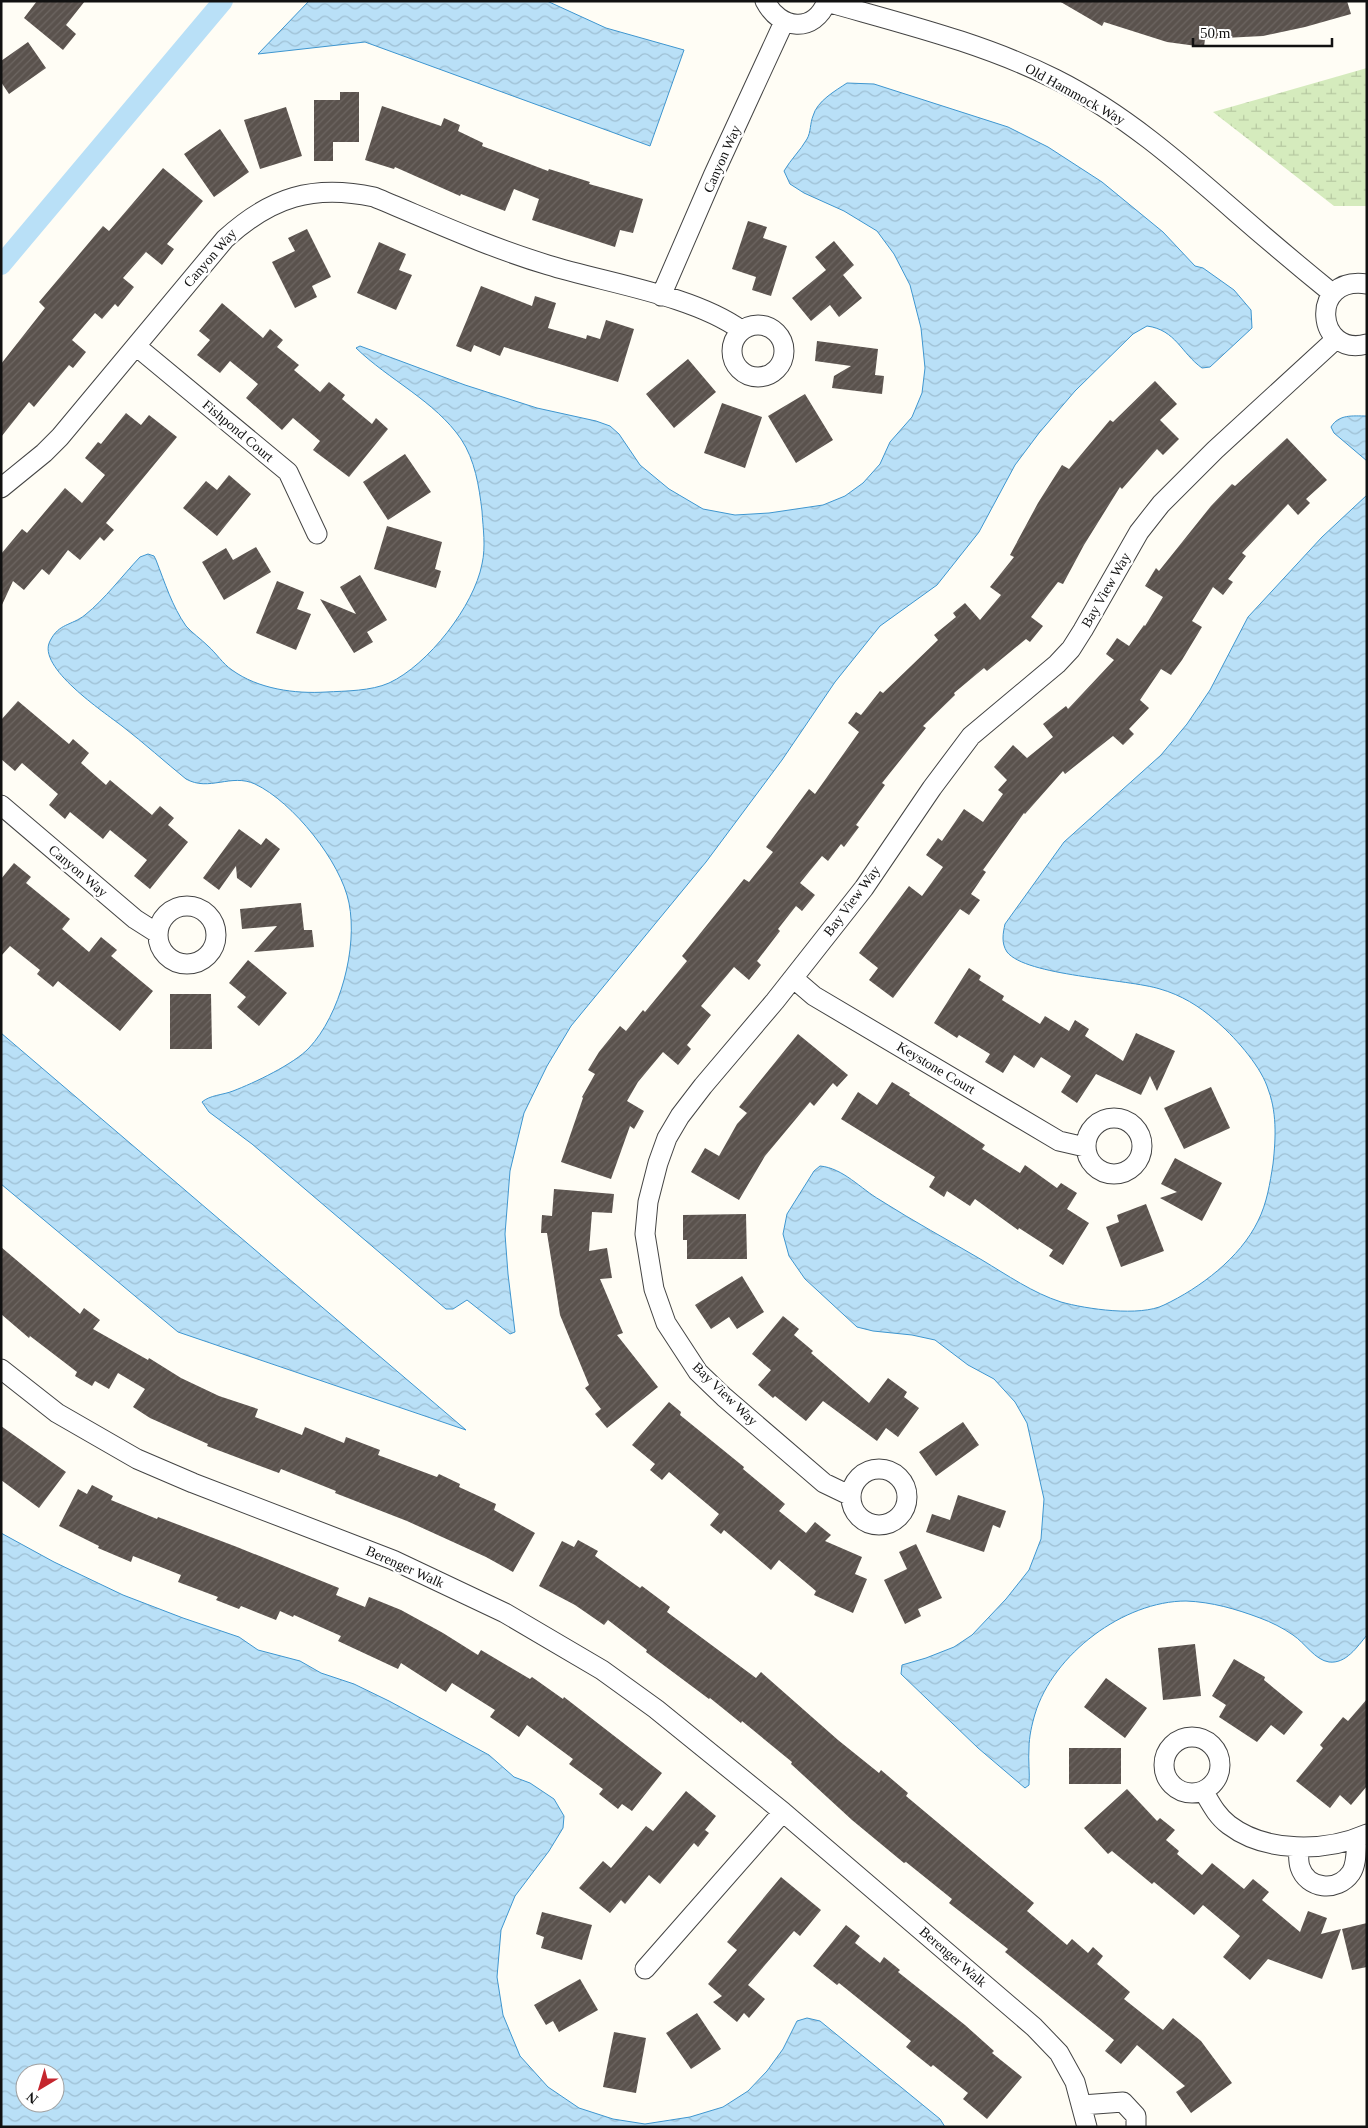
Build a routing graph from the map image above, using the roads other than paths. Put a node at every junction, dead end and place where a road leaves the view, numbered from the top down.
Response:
1 (766, 1) edge
2 (827, 2) edge
3 (784, 22) junction
4 (1367, 284) edge
5 (1332, 293) junction
6 (662, 296) junction
7 (741, 330) dead end
8 (1336, 339) junction
9 (1367, 344) edge
10 (136, 346) junction
11 (1, 488) edge
12 (317, 534) dead end
13 (1, 805) edge
14 (158, 933) dead end
15 (793, 978) junction
16 (1085, 1147) dead end
17 (1, 1369) edge
18 (851, 1496) dead end
19 (1204, 1792) dead end
20 (783, 1812) junction
21 (1362, 1836) edge
22 (1298, 1847) junction
23 (645, 1969) dead end
24 (1082, 2105) junction
25 (1087, 2127) edge
26 (1136, 2127) edge

1 - 3 street
2 - 3 street
2 - 5 street, Old Hammock Way
3 - 6 street, Canyon Way
4 - 5 street
5 - 8 street
6 - 7 street, Canyon Way
6 - 10 street, Canyon Way
8 - 9 street
8 - 15 street, Bay View Way
10 - 11 street, Canyon Way
10 - 12 street, Fishpond Court
13 - 14 street, Canyon Way
15 - 16 street, Keystone Court
15 - 18 street, Bay View Way
17 - 20 street, Berenger Walk
19 - 22 street
20 - 23 street
20 - 24 street, Berenger Walk
21 - 22 street
21 - 22 street
24 - 25 street, Berenger Walk
24 - 26 street

